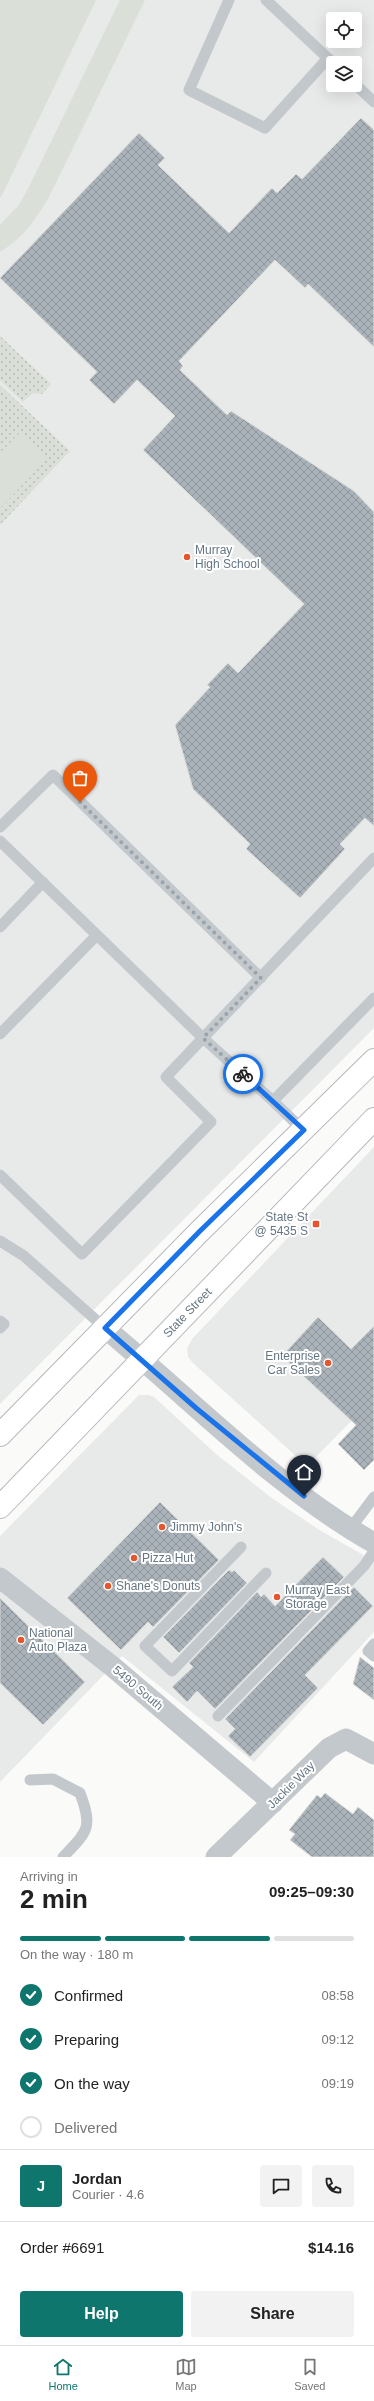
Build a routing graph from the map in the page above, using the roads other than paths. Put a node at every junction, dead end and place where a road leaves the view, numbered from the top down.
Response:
1 (229, 0) edge
2 (266, 0) edge
3 (326, 56) edge
4 (326, 64) edge
5 (362, 91) edge
6 (374, 102) edge
7 (0, 826) edge
8 (0, 841) edge
9 (374, 858) edge
10 (43, 882) junction
11 (0, 927) edge
12 (97, 935) junction
13 (261, 978) junction
14 (374, 998) edge
15 (0, 1034) edge
16 (203, 1038) junction
17 (374, 1060) edge
18 (273, 1101) junction
19 (374, 1119) edge
20 (304, 1130) junction
21 (0, 1175) edge
22 (0, 1241) edge
23 (0, 1321) edge
24 (0, 1328) edge
25 (105, 1328) junction
26 (143, 1360) junction
27 (0, 1436) edge
28 (374, 1497) edge
29 (0, 1507) edge
30 (350, 1529) junction
31 (374, 1543) edge
32 (241, 1547) dead end
33 (374, 1552) edge
34 (266, 1574) dead end
35 (0, 1578) edge
36 (374, 1644) edge
37 (374, 1656) edge
38 (218, 1716) dead end
39 (374, 1754) edge
40 (30, 1780) dead end
41 (274, 1803) junction
42 (63, 1857) edge
43 (216, 1857) edge

1 - 4 lane
2 - 3 lane
5 - 6 lane
7 - 13 lane
8 - 10 lane
9 - 13 lane
10 - 11 lane
10 - 12 lane
12 - 15 lane
12 - 16 lane
13 - 16 lane
14 - 18 lane
16 - 18 lane
16 - 21 lane
17 - 20 main road
18 - 20 lane
19 - 26 main road, State Street
20 - 25 main road
22 - 25 lane
23 - 24 lane
25 - 26 street
25 - 27 main road
26 - 29 main road, State Street
26 - 30 street
28 - 30 lane
30 - 31 street
32 - 34 lane
33 - 38 lane
35 - 41 street, 5490 South
36 - 37 lane
39 - 41 street, Jackie Way
40 - 42 lane
41 - 43 street, Jackie Way

